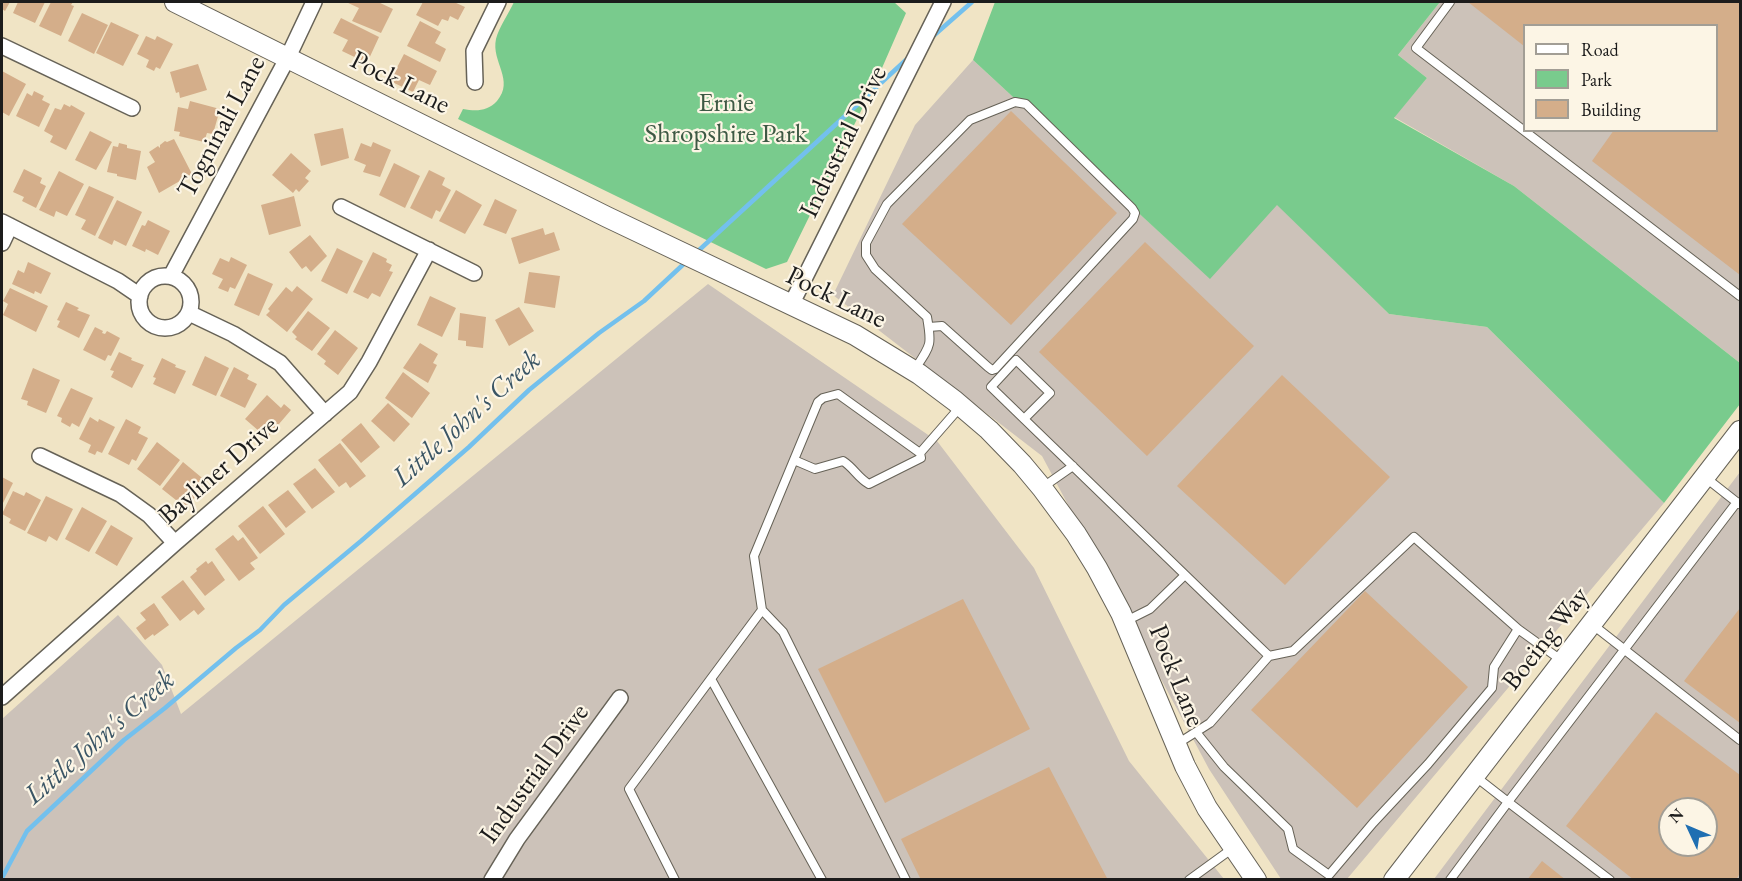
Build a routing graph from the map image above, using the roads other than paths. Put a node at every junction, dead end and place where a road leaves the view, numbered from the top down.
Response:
1 (175, 2) edge
2 (315, 2) edge
3 (498, 2) edge
4 (942, 2) edge
5 (1450, 2) edge
6 (2, 46) edge
7 (288, 57) junction
8 (475, 82) dead end
9 (132, 108) dead end
10 (1523, 130) edge
11 (1526, 132) edge
12 (341, 207) dead end
13 (5, 224) edge
14 (2, 243) edge
15 (429, 250) junction
16 (474, 273) dead end
17 (171, 276) junction
18 (140, 296) junction
19 (1740, 296) edge
20 (791, 305) junction
21 (189, 313) junction
22 (929, 327) junction
23 (915, 371) junction
24 (961, 406) junction
25 (325, 414) junction
26 (1024, 419) junction
27 (1740, 431) edge
28 (920, 453) junction
29 (40, 456) dead end
30 (794, 460) junction
31 (1072, 466) junction
32 (1705, 477) junction
33 (1042, 488) junction
34 (1739, 504) edge
35 (175, 543) junction
36 (1185, 575) junction
37 (762, 610) junction
38 (1125, 621) junction
39 (1592, 624) junction
40 (1518, 630) junction
41 (1624, 650) junction
42 (1269, 656) junction
43 (1563, 661) junction
44 (711, 679) junction
45 (2, 698) edge
46 (620, 698) dead end
47 (1196, 732) junction
48 (1740, 740) edge
49 (1175, 745) junction
50 (1474, 776) junction
51 (1508, 802) junction
52 (1233, 848) junction
53 (492, 879) edge
54 (675, 879) edge
55 (822, 879) edge
56 (906, 879) edge
57 (1189, 879) edge
58 (1256, 879) edge
59 (1394, 879) edge
60 (1449, 879) edge
61 (1610, 879) edge

1 - 7 street, Pock Lane
2 - 7 street, Togninali Lane
3 - 8 street
4 - 20 street, Industrial Drive
5 - 10 lane
6 - 9 street
7 - 17 street, Togninali Lane
7 - 20 street, Pock Lane
11 - 19 lane
12 - 15 street
13 - 14 street
13 - 18 street
15 - 16 street
15 - 25 street, Bayliner Drive
17 - 18 street
17 - 21 street
18 - 21 street
20 - 23 street, Pock Lane
21 - 25 street
22 - 22 lane
22 - 23 lane
23 - 24 street, Pock Lane
24 - 28 lane
24 - 33 street, Pock Lane
25 - 35 street, Bayliner Drive
26 - 26 lane
26 - 31 lane
27 - 32 street, Boeing Way
28 - 30 lane
28 - 30 lane
29 - 35 street
30 - 37 lane
31 - 33 lane
31 - 36 lane
32 - 34 lane
32 - 39 street, Boeing Way
33 - 38 street, Pock Lane
34 - 41 lane
35 - 45 street, Bayliner Drive
36 - 38 lane
36 - 42 lane
37 - 44 lane
37 - 56 lane
38 - 49 street, Pock Lane
39 - 41 lane
39 - 43 street, Boeing Way
40 - 42 lane
40 - 43 lane
40 - 47 lane
41 - 48 lane
41 - 51 lane
42 - 47 lane
43 - 50 street, Boeing Way
44 - 54 lane
44 - 55 lane
46 - 53 street, Industrial Drive
47 - 49 lane
49 - 52 street, Pock Lane
50 - 51 lane
50 - 59 street, Boeing Way
51 - 60 lane
51 - 61 lane
52 - 57 lane
52 - 58 street, Pock Lane

